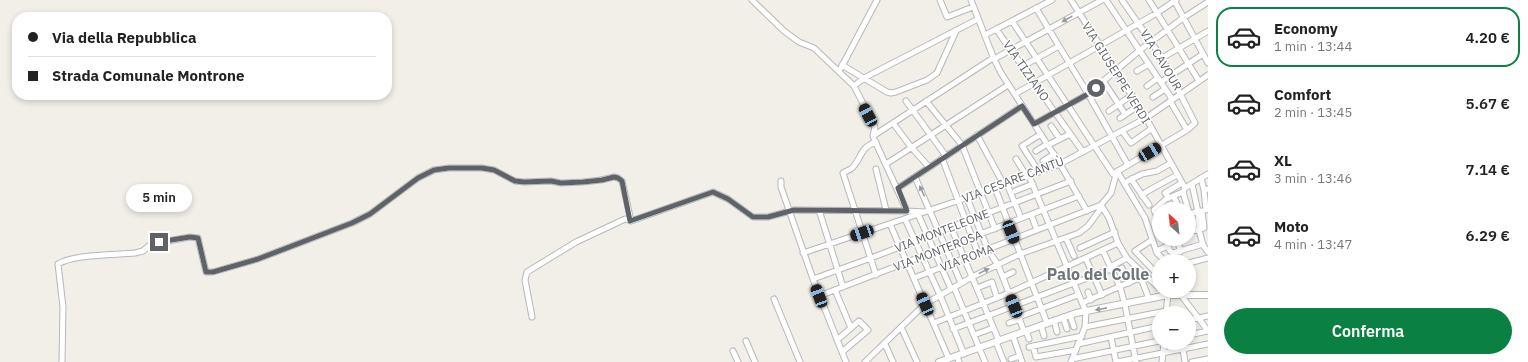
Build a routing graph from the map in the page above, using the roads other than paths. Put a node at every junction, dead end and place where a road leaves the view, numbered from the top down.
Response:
1 (752, 0) edge
2 (877, 0) edge
3 (940, 0) edge
4 (971, 0) edge
5 (1052, 0) edge
6 (1071, 0) edge
7 (1102, 0) edge
8 (1106, 0) edge
9 (1122, 0) edge
10 (1149, 0) edge
11 (1175, 0) edge
12 (1208, 2) edge
13 (973, 7) junction
14 (1036, 8) junction
15 (1079, 12) junction
16 (1157, 13) junction
17 (1183, 18) junction
18 (978, 19) junction
19 (1012, 21) junction
20 (1139, 23) junction
21 (996, 29) junction
22 (1049, 29) junction
23 (1127, 30) junction
24 (1167, 30) junction
25 (956, 31) junction
26 (1208, 31) edge
27 (985, 35) junction
28 (1194, 39) junction
29 (1026, 42) junction
30 (1152, 42) junction
31 (1099, 45) junction
32 (1059, 46) junction
33 (1178, 48) junction
34 (1011, 50) junction
35 (1140, 50) junction
36 (1203, 54) junction
37 (993, 58) junction
38 (1162, 58) junction
39 (1036, 59) junction
40 (1069, 63) junction
41 (1208, 63) edge
42 (1149, 64) junction
43 (1188, 64) junction
44 (842, 66) junction
45 (1023, 66) junction
46 (839, 71) junction
47 (1117, 71) junction
48 (1137, 71) dead end
49 (1047, 75) junction
50 (1171, 75) junction
51 (1208, 75) edge
52 (864, 78) junction
53 (1159, 80) junction
54 (1199, 81) junction
55 (1034, 82) junction
56 (1104, 82) junction
57 (1008, 85) junction
58 (854, 86) junction
59 (1147, 86) dead end
60 (1165, 89) junction
61 (1180, 93) junction
62 (1014, 94) junction
63 (1088, 94) junction
64 (1132, 95) junction
65 (1153, 97) dead end
66 (1171, 100) junction
67 (906, 101) dead end
68 (926, 101) junction
69 (1118, 104) junction
70 (1068, 105) junction
71 (1022, 106) junction
72 (1138, 106) junction
73 (913, 110) junction
74 (1110, 111) dead end
75 (1055, 112) junction
76 (1125, 114) junction
77 (1120, 118) dead end
78 (1146, 118) junction
79 (893, 123) junction
80 (1034, 124) junction
81 (946, 125) junction
82 (1051, 126) dead end
83 (1152, 129) junction
84 (1187, 130) junction
85 (1122, 131) junction
86 (1041, 134) junction
87 (1070, 134) junction
88 (930, 135) junction
89 (978, 135) junction
90 (873, 136) junction
91 (1112, 137) junction
92 (1060, 139) junction
93 (876, 142) junction
94 (1048, 144) junction
95 (962, 145) junction
96 (1161, 145) junction
97 (1095, 146) junction
98 (911, 148) junction
99 (1036, 151) dead end
100 (1083, 152) junction
101 (1054, 154) junction
102 (944, 157) junction
103 (1016, 159) dead end
104 (1043, 161) dead end
105 (1171, 163) junction
106 (886, 164) junction
107 (1060, 164) junction
108 (1128, 165) junction
109 (928, 168) junction
110 (876, 169) dead end
111 (1039, 172) junction
112 (1115, 172) junction
113 (1208, 174) edge
114 (1178, 175) junction
115 (1028, 176) junction
116 (915, 177) junction
117 (1201, 178) junction
118 (1132, 179) junction
119 (781, 181) dead end
120 (1071, 181) junction
121 (1124, 183) junction
122 (1006, 184) junction
123 (1033, 184) junction
124 (1192, 184) junction
125 (898, 188) junction
126 (995, 188) junction
127 (1183, 188) junction
128 (1206, 190) edge
129 (1015, 191) dead end
130 (981, 193) junction
131 (1037, 194) junction
132 (1079, 196) junction
133 (1142, 196) junction
134 (1171, 197) junction
135 (967, 198) junction
136 (957, 202) junction
137 (1164, 202) edge
138 (1176, 202) edge
139 (1186, 202) edge
140 (1014, 203) junction
141 (1149, 205) dead end
142 (1102, 206) junction
143 (1002, 208) junction
144 (819, 210) junction
145 (855, 210) junction
146 (886, 210) junction
147 (930, 210) junction
148 (1043, 210) junction
149 (789, 211) junction
150 (907, 211) junction
151 (1087, 211) junction
152 (1203, 211) edge
153 (924, 212) junction
154 (989, 213) junction
155 (918, 214) junction
156 (1032, 217) dead end
157 (975, 218) junction
158 (1021, 218) junction
159 (905, 219) junction
160 (630, 221) junction
161 (965, 222) junction
162 (1008, 223) junction
163 (890, 224) junction
164 (1050, 225) junction
165 (952, 227) junction
166 (995, 229) junction
167 (1037, 230) junction
168 (1196, 230) edge
169 (1199, 230) junction
170 (940, 231) junction
171 (1115, 232) junction
172 (862, 233) junction
173 (982, 234) junction
174 (928, 236) junction
175 (972, 238) junction
176 (1066, 238) junction
177 (1014, 240) junction
178 (1152, 240) joint
179 (915, 241) junction
180 (1055, 241) junction
181 (958, 243) junction
182 (1118, 243) junction
183 (1203, 243) edge
184 (830, 244) junction
185 (1154, 246) edge
186 (1168, 246) joint
187 (1179, 246) edge
188 (900, 247) junction
189 (946, 248) junction
190 (1080, 248) dead end
191 (988, 250) junction
192 (1103, 251) junction
193 (1156, 251) junction
194 (935, 252) junction
195 (1180, 252) junction
196 (1208, 252) edge
197 (803, 253) junction
198 (978, 254) junction
199 (1020, 254) junction
200 (1158, 254) edge
201 (992, 256) dead end
202 (1074, 256) dead end
203 (922, 257) junction
204 (871, 258) junction
205 (965, 258) junction
206 (1127, 258) junction
207 (1208, 258) edge
208 (1086, 259) junction
209 (1196, 261) edge
210 (907, 263) junction
211 (953, 263) junction
212 (998, 265) junction
213 (941, 267) junction
214 (1066, 267) junction
215 (1111, 268) junction
216 (1122, 268) dead end
217 (1152, 269) edge
218 (837, 270) junction
219 (929, 272) junction
220 (1012, 272) dead end
221 (876, 275) junction
222 (1093, 276) junction
223 (972, 277) junction
224 (1003, 277) junction
225 (914, 278) junction
226 (813, 279) junction
227 (1152, 281) edge
228 (962, 283) junction
229 (1031, 283) junction
230 (1129, 283) junction
231 (1073, 284) junction
232 (843, 287) junction
233 (1120, 287) junction
234 (952, 288) junction
235 (977, 288) junction
236 (835, 290) junction
237 (1088, 292) dead end
238 (1009, 293) junction
239 (1078, 295) junction
240 (1102, 295) junction
241 (1196, 295) edge
242 (1208, 295) edge
243 (819, 296) junction
244 (940, 296) junction
245 (1037, 297) junction
246 (997, 298) junction
247 (1152, 298) edge
248 (1183, 298) edge
249 (774, 299) dead end
250 (1149, 299) junction
251 (1091, 300) junction
252 (1082, 303) junction
253 (925, 304) junction
254 (984, 304) junction
255 (1125, 305) junction
256 (1014, 306) junction
257 (1042, 309) junction
258 (964, 312) junction
259 (1086, 312) junction
260 (1152, 314) edge
261 (1070, 315) junction
262 (988, 316) junction
263 (1208, 316) edge
264 (532, 317) dead end
265 (948, 317) junction
266 (1063, 317) junction
267 (1019, 318) junction
268 (1128, 318) junction
269 (1196, 319) edge
270 (1199, 319) junction
271 (1054, 320) junction
272 (934, 323) junction
273 (969, 323) junction
274 (1009, 323) dead end
275 (1044, 324) junction
276 (1074, 327) dead end
277 (1085, 327) junction
278 (1152, 327) edge
279 (850, 328) junction
280 (901, 328) junction
281 (993, 328) junction
282 (953, 329) junction
283 (1067, 329) dead end
284 (1025, 331) junction
285 (1208, 331) edge
286 (1057, 332) dead end
287 (1130, 332) junction
288 (1196, 334) edge
289 (974, 335) junction
290 (1013, 336) junction
291 (1044, 336) dead end
292 (1082, 336) junction
293 (1111, 337) junction
294 (1030, 339) dead end
295 (837, 340) junction
296 (746, 341) dead end
297 (998, 341) junction
298 (1152, 342) edge
299 (884, 344) junction
300 (1078, 344) junction
301 (1208, 344) edge
302 (1196, 345) edge
303 (1133, 346) junction
304 (979, 348) junction
305 (1076, 350) junction
306 (1163, 350) edge
307 (1171, 350) edge
308 (1183, 350) edge
309 (734, 351) dead end
310 (1114, 351) junction
311 (842, 352) junction
312 (1162, 353) junction
313 (1020, 356) junction
314 (960, 357) edge
315 (949, 359) junction
316 (1011, 359) dead end
317 (1208, 359) edge
318 (1136, 360) edge
319 (1071, 361) edge
320 (62, 362) edge
321 (738, 362) edge
322 (755, 362) edge
323 (800, 362) edge
324 (846, 362) edge
325 (865, 362) edge
326 (893, 362) edge
327 (917, 362) edge
328 (939, 362) edge
329 (985, 362) edge
330 (1003, 362) edge
331 (1022, 362) edge
332 (1117, 362) edge
333 (1162, 362) edge
334 (1185, 362) edge
335 (1192, 362) edge

1 - 46 street
2 - 44 street
3 - 13 street
4 - 13 street
5 - 14 street
6 - 15 street, VIA GIUSEPPE VERDI
7 - 15 street
8 - 23 street
9 - 20 street, VIA CAVOUR
10 - 16 street
11 - 16 street
11 - 17 street
12 - 17 street
13 - 18 street
14 - 19 street
14 - 22 street
15 -> 22 street
15 - 31 street, VIA GIUSEPPE VERDI
16 - 20 street
16 - 24 street
17 - 24 street
17 - 28 street
18 - 25 street
18 - 27 street
19 - 21 street
19 - 29 street
20 - 23 street
20 - 30 street, VIA CAVOUR
21 - 27 street
21 - 34 street, VIA TIZIANO
22 - 29 street
22 - 32 street
23 - 31 street
23 - 35 street
24 - 30 street
24 - 33 street
25 - 52 street
25 - 52 street
26 - 28 street
27 - 37 street
28 - 33 street
28 - 36 street
29 - 34 street
29 - 39 street
30 - 35 street
30 - 38 street, VIA CAVOUR
31 - 40 street
31 - 47 street, VIA GIUSEPPE VERDI
32 - 39 street
32 - 40 street
33 - 38 street
33 - 43 street
34 - 37 street
34 - 45 street, VIA TIZIANO
35 - 42 street
35 - 47 street
36 - 41 street
36 - 43 street
37 - 57 street
37 - 68 street
38 - 50 street, VIA CAVOUR
39 - 45 street
39 - 49 street
40 - 49 street
40 - 63 street
42 - 48 street
42 - 53 street
43 - 50 street
43 - 54 street
44 - 46 street
44 - 52 street
45 - 55 street, VIA TIZIANO
46 - 58 street
47 - 56 street
47 - 64 street, VIA GIUSEPPE VERDI
49 - 55 street
49 - 70 street
50 - 53 street
50 - 61 street, VIA CAVOUR
51 - 54 street, VIA CESARE CANTÙ
52 - 58 street
53 - 59 street
53 - 60 street
54 - 61 street, VIA CESARE CANTÙ
55 - 62 street
55 - 75 street, VIA TIZIANO
56 - 63 street
56 - 69 street
57 - 62 street
57 - 81 street
58 - 90 street
60 - 65 street
60 - 66 street
61 - 66 street, VIA CESARE CANTÙ
61 - 84 street, VIA CAVOUR
62 - 71 street
63 - 70 street
63 - 91 street
64 - 69 street
64 - 72 street, VIA GIUSEPPE VERDI
66 - 78 street, VIA CESARE CANTÙ
66 - 84 street
67 - 73 street
68 - 73 street
68 - 81 street
69 - 74 street
69 - 76 street
70 - 75 street
70 - 97 street
71 - 80 street
71 - 89 street
72 - 76 street
72 - 78 street, VIA GIUSEPPE VERDI
73 - 79 street
73 - 88 street
75 - 80 street
75 - 87 street, VIA TIZIANO
76 - 77 street
78 - 83 street, VIA GIUSEPPE VERDI
78 - 85 street, VIA CESARE CANTÙ
79 - 90 street
79 - 98 street
80 - 86 street
81 - 88 street
81 - 95 street
82 - 92 street
83 - 85 street
83 - 96 street, VIA GIUSEPPE VERDI
84 - 96 street
85 - 91 street, VIA CESARE CANTÙ
86 - 94 street
86 - 111 street
87 - 92 street
87 - 100 street, VIA TIZIANO
88 - 98 street
88 - 102 street
89 - 95 street
89 - 122 street
90 - 93 street
91 - 97 street, VIA CESARE CANTÙ
91 - 108 street
92 - 94 street
93 - 106 street
93 - 145 street
94 - 99 street
94 - 101 street
95 - 102 street
95 - 130 street
96 - 105 street, VIA GIUSEPPE VERDI
96 - 108 street
97 - 100 street, VIA CESARE CANTÙ
97 - 112 street
98 - 106 street
98 - 109 street
100 - 107 street, VIA CESARE CANTÙ
101 - 104 street
101 - 107 street
102 - 109 street
102 - 136 street
103 - 115 street
105 - 114 street, VIA GIUSEPPE VERDI
105 - 118 street
106 - 125 street
107 - 111 street, VIA CESARE CANTÙ
107 - 120 street
108 - 112 street
109 - 116 street
110 - 146 street
111 - 115 street, VIA CESARE CANTÙ
112 - 121 street
112 - 142 street
113 - 117 street
114 - 127 street, VIA GIUSEPPE VERDI
114 - 133 street
115 - 122 street, VIA CESARE CANTÙ
115 - 123 street
116 - 125 street
147 -> 116 street
117 - 124 street
117 - 128 street
118 - 121 street
118 - 133 street
119 - 149 street
120 - 131 street, VIA MONTELEONE
120 - 132 street
121 - 178 street
122 - 126 street, VIA CESARE CANTÙ
122 - 140 street
123 - 129 street
123 - 131 street
124 - 127 street
124 - 152 street
125 - 150 street
126 - 130 street, VIA CESARE CANTÙ
126 - 143 street
127 - 134 street
127 - 134 street
127 - 139 street, VIA GIUSEPPE VERDI
128 - 152 street
130 - 135 street, VIA CESARE CANTÙ
130 - 154 street
131 - 140 street, VIA MONTELEONE
131 - 148 street
132 - 148 street, VIA MONTEROSA
132 - 151 street
133 - 141 street
134 - 137 street
134 - 138 street
135 - 136 street, VIA CESARE CANTÙ
135 - 157 street
136 - 147 street, VIA CESARE CANTÙ
136 - 161 street
140 - 143 street, VIA MONTELEONE
140 - 158 street
142 - 151 street, VIA ROMA
142 - 171 street
142 - 176 street
143 - 154 street, VIA MONTELEONE
143 - 162 street
144 - 145 street
144 - 149 street
144 - 184 street
145 - 146 street
145 - 172 street
146 - 150 street
147 - 153 street, VIA CESARE CANTÙ
147 - 170 street
148 - 158 street, VIA MONTEROSA
148 - 164 street
149 - 160 street
149 - 197 street
150 - 153 street
151 - 164 street, VIA ROMA
152 - 169 street
153 - 155 street, VIA CESARE CANTÙ
154 - 157 street, VIA MONTELEONE
154 - 166 street
155 - 159 street, VIA CESARE CANTÙ
155 - 174 street
156 - 167 street
157 - 161 street, VIA MONTELEONE
157 - 173 street
158 - 162 street, VIA MONTEROSA
159 - 163 street, VIA CESARE CANTÙ
159 - 179 street
160 - 264 street
160 - 320 street
161 - 165 street, VIA MONTELEONE
161 - 175 street
162 - 166 street, VIA MONTEROSA
162 - 177 street
163 - 172 street, VIA CESARE CANTÙ
163 - 188 street
164 - 167 street, VIA ROMA
164 - 180 street
165 - 170 street, VIA MONTELEONE
165 - 181 street
166 - 173 street, VIA MONTEROSA
167 - 177 street, VIA ROMA
168 - 169 street
169 - 183 street
170 - 174 street, VIA MONTELEONE
170 - 189 street
171 - 182 street
171 - 190 street
172 - 184 street, VIA CESARE CANTÙ
172 - 204 street
173 - 175 street, VIA MONTEROSA
173 - 191 street
174 - 179 street, VIA MONTELEONE
174 - 194 street
175 - 181 street, VIA MONTEROSA
175 - 198 street
176 - 180 street
176 - 202 street
177 - 191 street, VIA ROMA
177 - 199 street
178 - 217 street
179 - 188 street, VIA MONTELEONE
179 - 203 street
180 - 199 street
180 - 214 street
181 - 189 street, VIA MONTEROSA
181 - 205 street
182 - 192 street
182 - 206 street
183 - 195 street
183 - 196 street
184 - 197 street, VIA CESARE CANTÙ
184 - 218 street
185 - 193 street
186 - 193 street
186 - 195 street
187 - 195 street
188 - 204 street, VIA MONTELEONE
188 - 210 street
189 - 194 street, VIA MONTEROSA
189 - 211 street
191 - 198 street, VIA ROMA
192 - 208 street
192 - 215 street
193 - 200 street
194 - 203 street, VIA MONTEROSA
194 - 213 street
197 - 226 street
198 - 205 street, VIA ROMA
199 - 212 street
199 - 229 street
201 - 212 street
203 - 210 street, VIA MONTEROSA
203 - 219 street
204 - 218 street, VIA MONTELEONE
204 - 221 street
205 - 211 street, VIA ROMA
205 - 223 street
206 - 215 street
206 - 227 street
207 - 209 street
208 - 214 street
208 - 222 street
210 - 221 street, VIA MONTEROSA
210 - 225 street
211 - 213 street, VIA ROMA
211 - 228 street
223 -> 212 street
212 - 224 street
213 - 219 street, VIA ROMA
213 - 234 street
214 - 229 street
214 - 231 street
215 - 222 street
215 - 233 street
216 - 230 street
218 - 226 street, VIA MONTELEONE
218 - 232 street
219 - 225 street, VIA ROMA
219 - 244 street
220 - 224 street
221 - 232 street, VIA MONTEROSA
222 - 231 street
222 - 240 street
223 - 228 street
223 - 235 street
224 - 238 street
225 - 253 street
226 - 243 street
228 - 234 street
229 - 238 street
229 - 245 street
230 - 233 street
230 - 250 street
231 - 239 street
231 - 245 street
232 - 236 street, VIA MONTEROSA
233 - 240 street
233 - 255 street
234 - 244 street
234 - 258 street
235 - 246 street
235 - 254 street
236 - 243 street, VIA MONTEROSA
236 - 279 street
237 - 251 street
238 - 246 street
238 - 256 street
239 - 252 street
239 - 257 street
240 - 251 street
241 - 242 street
243 - 295 street
244 - 253 street
244 - 265 street
245 - 256 street
245 - 257 street
246 - 254 street
247 - 250 street
248 - 270 street
249 - 323 street
250 - 255 street
251 - 252 street
252 - 259 street
253 - 272 street
253 - 280 street
254 - 258 street
254 - 262 street
255 -> 259 street
255 - 268 street
256 - 262 street
256 - 267 street
257 - 267 street
257 - 275 street
258 - 265 street
258 - 273 street
259 - 261 street
259 - 277 street
260 - 268 street
261 - 266 street
261 - 276 street
262 - 273 street
262 - 281 street
263 - 270 street
265 - 272 street
265 - 282 street
266 - 271 street
266 - 283 street
267 - 274 street
267 - 284 street
268 - 277 street
268 - 287 street
269 - 270 street
270 - 285 street
271 - 275 street
271 - 286 street
272 - 315 street
273 - 282 street
273 - 289 street
275 - 284 street
275 - 291 street
277 - 292 street
278 - 287 street
279 - 295 street
279 - 311 street
280 - 299 street
280 - 327 street
281 - 289 street
281 - 297 street
282 - 314 street
284 - 290 street
284 - 294 street
285 - 288 street
287 - 293 street
287 - 303 street
289 - 304 street
290 - 297 street
290 - 313 street
292 - 300 street
292 - 305 street
293 - 300 street
293 - 310 street
295 - 311 street
296 - 322 street
297 - 304 street
297 - 330 street
298 - 303 street
299 - 325 street
299 - 326 street
300 - 305 street
301 - 302 street
303 - 310 street
303 - 318 street
304 - 314 street
304 - 329 street
305 - 319 street
306 - 312 street
307 - 312 street
308 - 334 street
309 - 321 street
310 - 319 street
310 - 332 street
311 - 324 street
312 - 318 street
312 - 333 street
313 - 316 street
313 - 331 street
314 - 315 street
315 - 328 street
317 - 335 street
318 - 332 street

